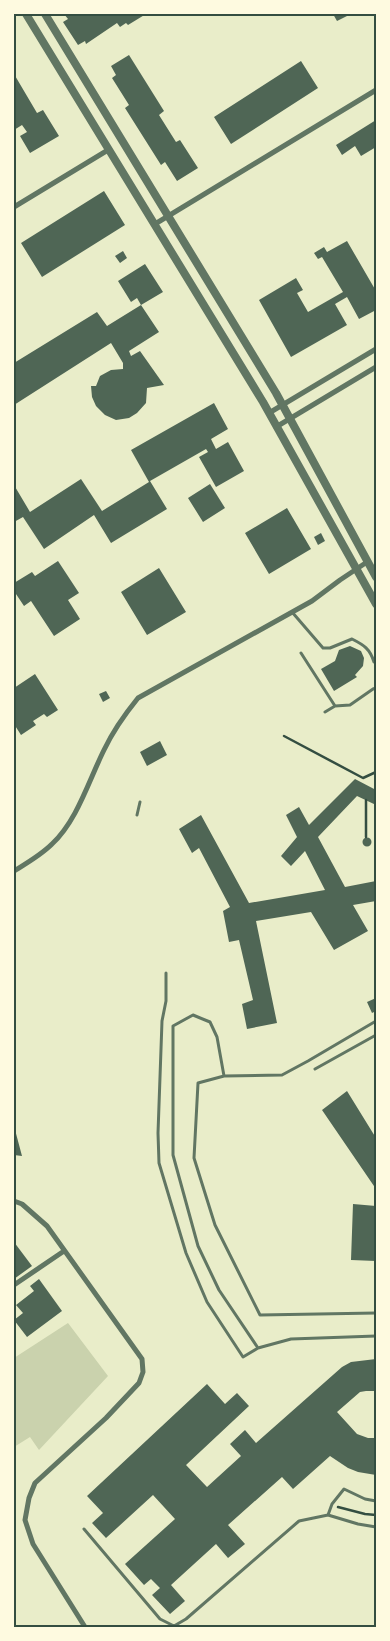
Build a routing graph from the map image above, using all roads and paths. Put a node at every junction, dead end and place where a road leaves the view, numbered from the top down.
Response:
1 (26, 14) edge
2 (45, 14) edge
3 (376, 90) edge
4 (108, 150) junction
5 (14, 206) edge
6 (168, 216) junction
7 (155, 224) junction
8 (376, 349) edge
9 (376, 367) edge
10 (282, 405) junction
11 (268, 413) junction
12 (290, 418) junction
13 (276, 427) junction
14 (368, 562) junction
15 (356, 569) junction
16 (376, 577) edge
17 (376, 604) edge
18 (292, 612) junction
19 (301, 653) dead end
20 (376, 662) edge
21 (376, 688) edge
22 (335, 706) junction
23 (325, 712) dead end
24 (284, 736) dead end
25 (376, 772) edge
26 (366, 800) dead end
27 (140, 802) dead end
28 (138, 815) dead end
29 (366, 837) dead end
30 (14, 870) edge
31 (166, 972) dead end
32 (376, 1021) edge
33 (376, 1035) edge
34 (315, 1069) dead end
35 (224, 1076) junction
36 (14, 1200) edge
37 (64, 1251) junction
38 (14, 1286) edge
39 (376, 1313) edge
40 (376, 1336) edge
41 (258, 1348) junction
42 (376, 1501) edge
43 (332, 1504) junction
44 (328, 1515) junction
45 (376, 1515) edge
46 (376, 1527) edge
47 (84, 1530) dead end
48 (85, 1627) edge

1 - 4 street
2 - 6 street
3 - 6 street
4 - 5 street
4 - 7 street
6 - 7 street
6 - 10 street
7 - 11 street
8 - 10 street
9 - 12 street
10 - 11 street
10 - 12 street
11 - 13 street
12 - 13 street
12 - 14 street
13 - 15 street
14 - 15 street
14 - 16 street
15 - 17 street
15 - 18 street
18 - 20 lane
18 - 30 street
19 - 22 lane
21 - 22 lane
22 - 23 lane
24 - 25 path
26 - 29 path
27 - 28 lane
31 - 41 lane
32 - 35 lane
33 - 34 lane
35 - 39 lane
35 - 41 lane
36 - 37 street
37 - 38 street
37 - 48 street
40 - 41 lane
42 - 43 lane
43 - 44 lane
43 - 45 path
44 - 46 lane
44 - 47 lane

